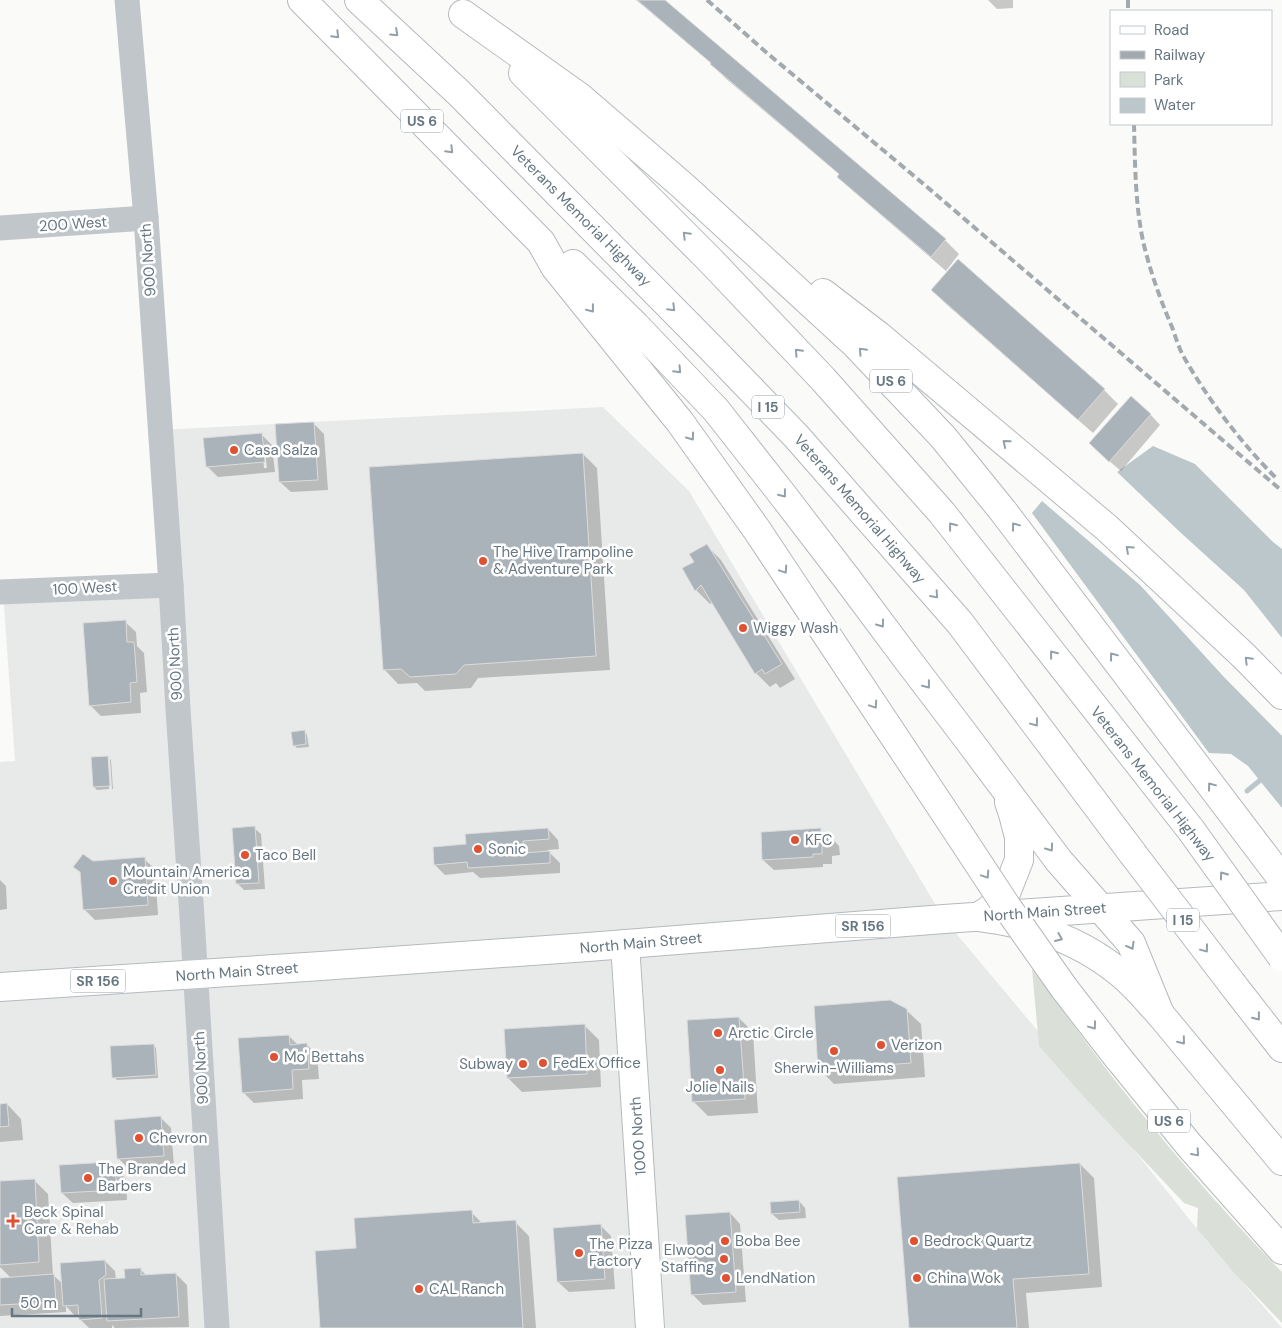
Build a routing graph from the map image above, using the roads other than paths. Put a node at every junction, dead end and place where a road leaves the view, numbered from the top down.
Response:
1 (127, 0) edge
2 (302, 0) edge
3 (359, 0) edge
4 (455, 7) edge
5 (683, 186) junction
6 (146, 218) junction
7 (0, 228) edge
8 (541, 242) junction
9 (171, 584) junction
10 (0, 592) edge
11 (1282, 695) edge
12 (1000, 781) junction
13 (1282, 879) edge
14 (1282, 896) edge
15 (1101, 908) junction
16 (979, 917) junction
17 (625, 944) junction
18 (1282, 957) edge
19 (196, 974) junction
20 (0, 987) edge
21 (1160, 1014) junction
22 (1282, 1048) edge
23 (1282, 1161) edge
24 (1282, 1250) edge
25 (216, 1328) edge
26 (650, 1328) edge

1 - 6 street, 900 North
2 -> 8 main road, US 6
3 -> 22 main road, Veterans Memorial Highway / I 15, bridge
4 - 5 main road, US 6
18 -> 4 main road, Veterans Memorial Highway, bridge
11 -> 5 main road
13 -> 5 main road, US 6
6 - 7 street, 200 West
6 - 9 street, 900 North
8 -> 12 main road
8 -> 24 main road, US 6, bridge
9 - 10 street, 100 West
9 - 19 street, 900 North
12 -> 15 main road
12 - 16 main road
14 - 15 main road, North Main Street / SR 156
15 - 16 main road, North Main Street / SR 156
15 -> 21 main road
16 - 17 main road, North Main Street / SR 156
16 -> 21 main road
17 - 19 main road, North Main Street / SR 156
17 - 26 main road, 1000 North
19 - 20 main road, North Main Street / SR 156
19 - 25 street, 900 North
21 -> 23 main road

